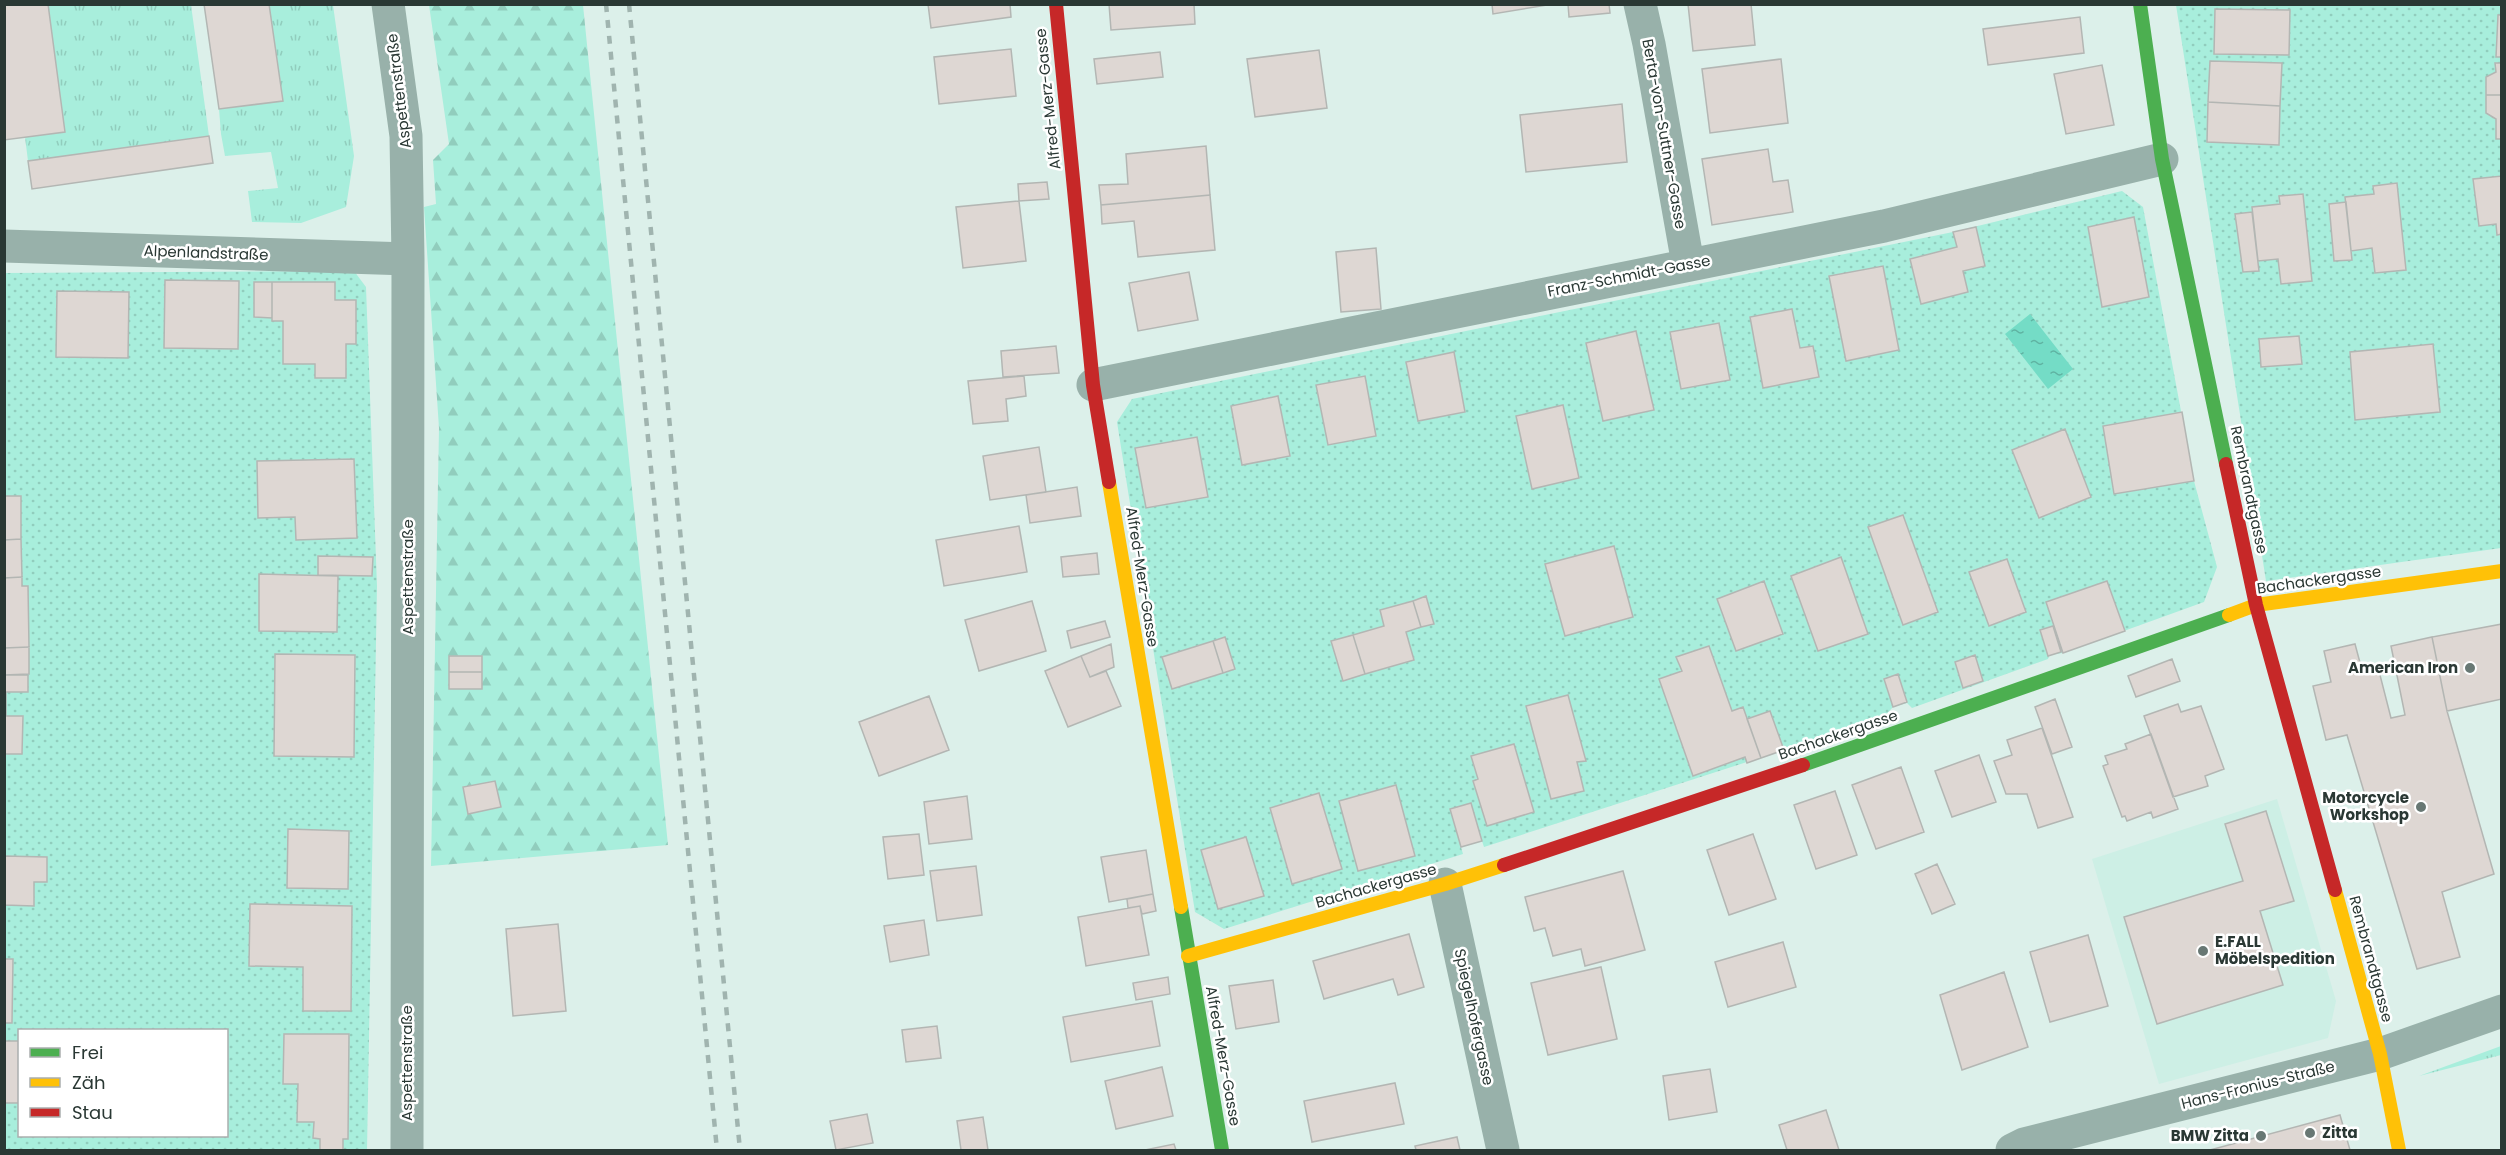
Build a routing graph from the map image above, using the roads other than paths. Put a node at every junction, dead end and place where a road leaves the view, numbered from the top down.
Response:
1 (388, 4) edge
2 (1056, 4) edge
3 (1640, 4) edge
4 (2140, 4) edge
5 (2162, 159) junction
6 (4, 246) edge
7 (408, 259) junction
8 (1688, 264) junction
9 (1093, 385) junction
10 (2502, 571) edge
11 (2256, 605) junction
12 (1444, 884) junction
13 (1188, 956) junction
14 (2502, 1011) edge
15 (2380, 1054) junction
16 (406, 1150) edge
17 (1222, 1150) edge
18 (1503, 1150) edge
19 (2012, 1150) edge
20 (2399, 1150) edge

1 - 7 street, Aspettenstraße
2 - 9 street, Alfred-Merz-Gasse
3 - 8 street, Berta-von-Suttner-Gasse
4 - 5 street, Rembrandtgasse
5 - 8 street, Franz-Schmidt-Gasse
5 - 11 street, Rembrandtgasse
6 - 7 street, Alpenlandstraße
7 - 16 street, Aspettenstraße
8 - 9 street, Franz-Schmidt-Gasse
9 - 13 street, Alfred-Merz-Gasse
10 - 11 street, Bachackergasse
11 - 12 street, Bachackergasse
11 - 15 street, Rembrandtgasse
12 - 13 street, Bachackergasse
12 - 18 street, Spiegelhofergasse
13 - 17 street, Alfred-Merz-Gasse
14 - 15 street, Hans-Fronius-Straße
15 - 19 street, Hans-Fronius-Straße
15 - 20 street, Rembrandtgasse

